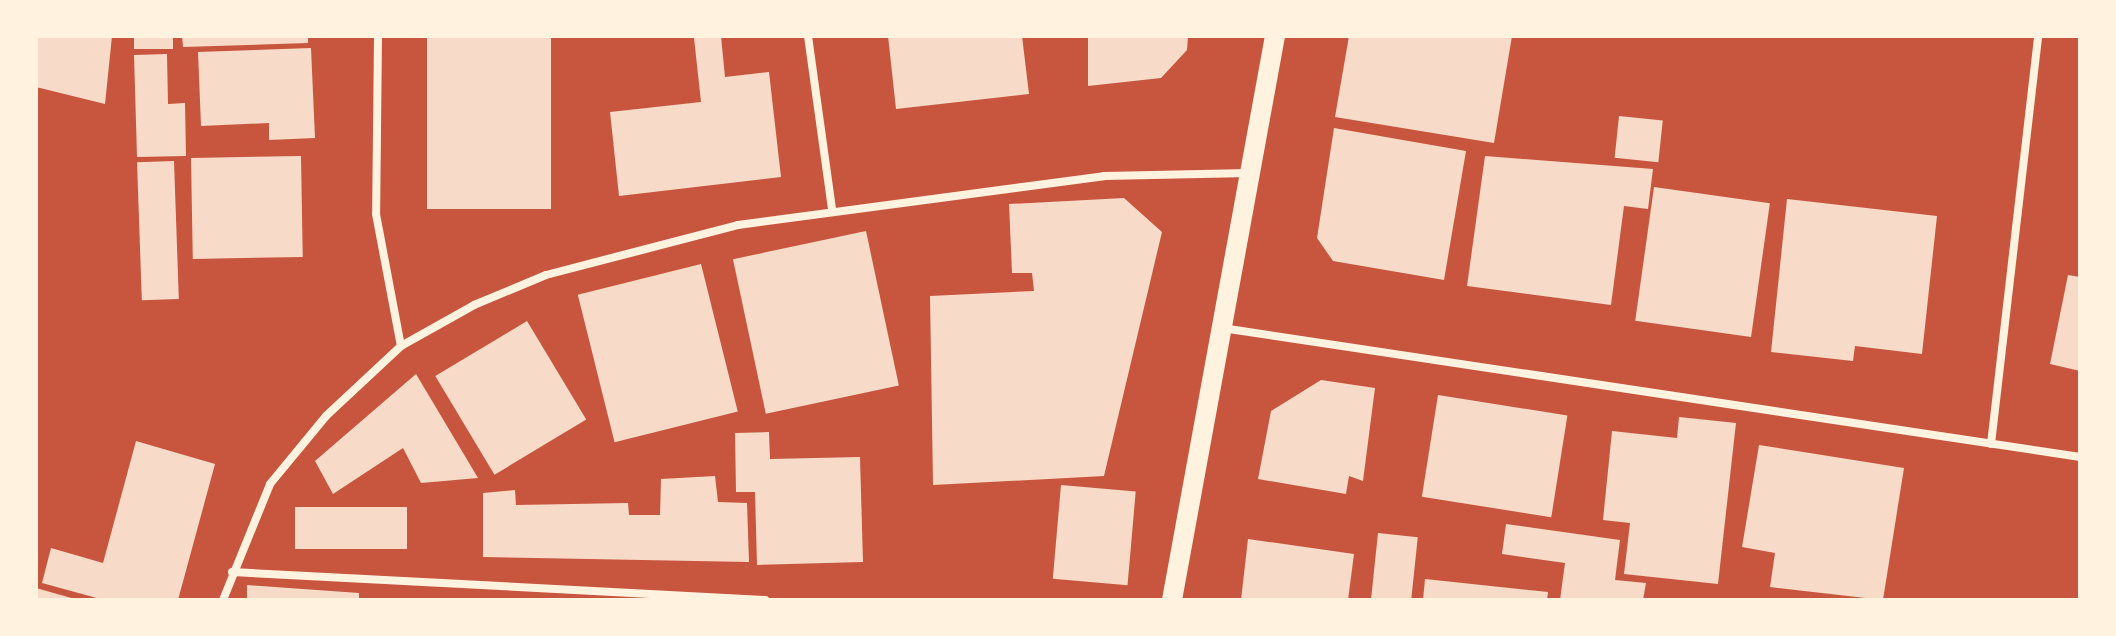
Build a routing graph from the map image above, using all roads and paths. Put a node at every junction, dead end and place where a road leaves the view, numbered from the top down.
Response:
1 (378, 36) edge
2 (808, 36) edge
3 (1275, 36) edge
4 (2038, 36) edge
5 (1249, 173) junction
6 (832, 210) junction
7 (1221, 328) junction
8 (401, 346) junction
9 (1991, 444) junction
10 (2080, 457) edge
11 (232, 572) junction
12 (223, 600) edge
13 (765, 600) edge
14 (1172, 600) edge

1 - 8 street
2 - 6 street
3 - 5 main road
4 - 9 street
5 - 6 street
5 - 7 main road
6 - 8 street
7 - 9 street
7 - 14 main road
8 - 11 street
9 - 10 street
11 - 12 street
11 - 13 street

